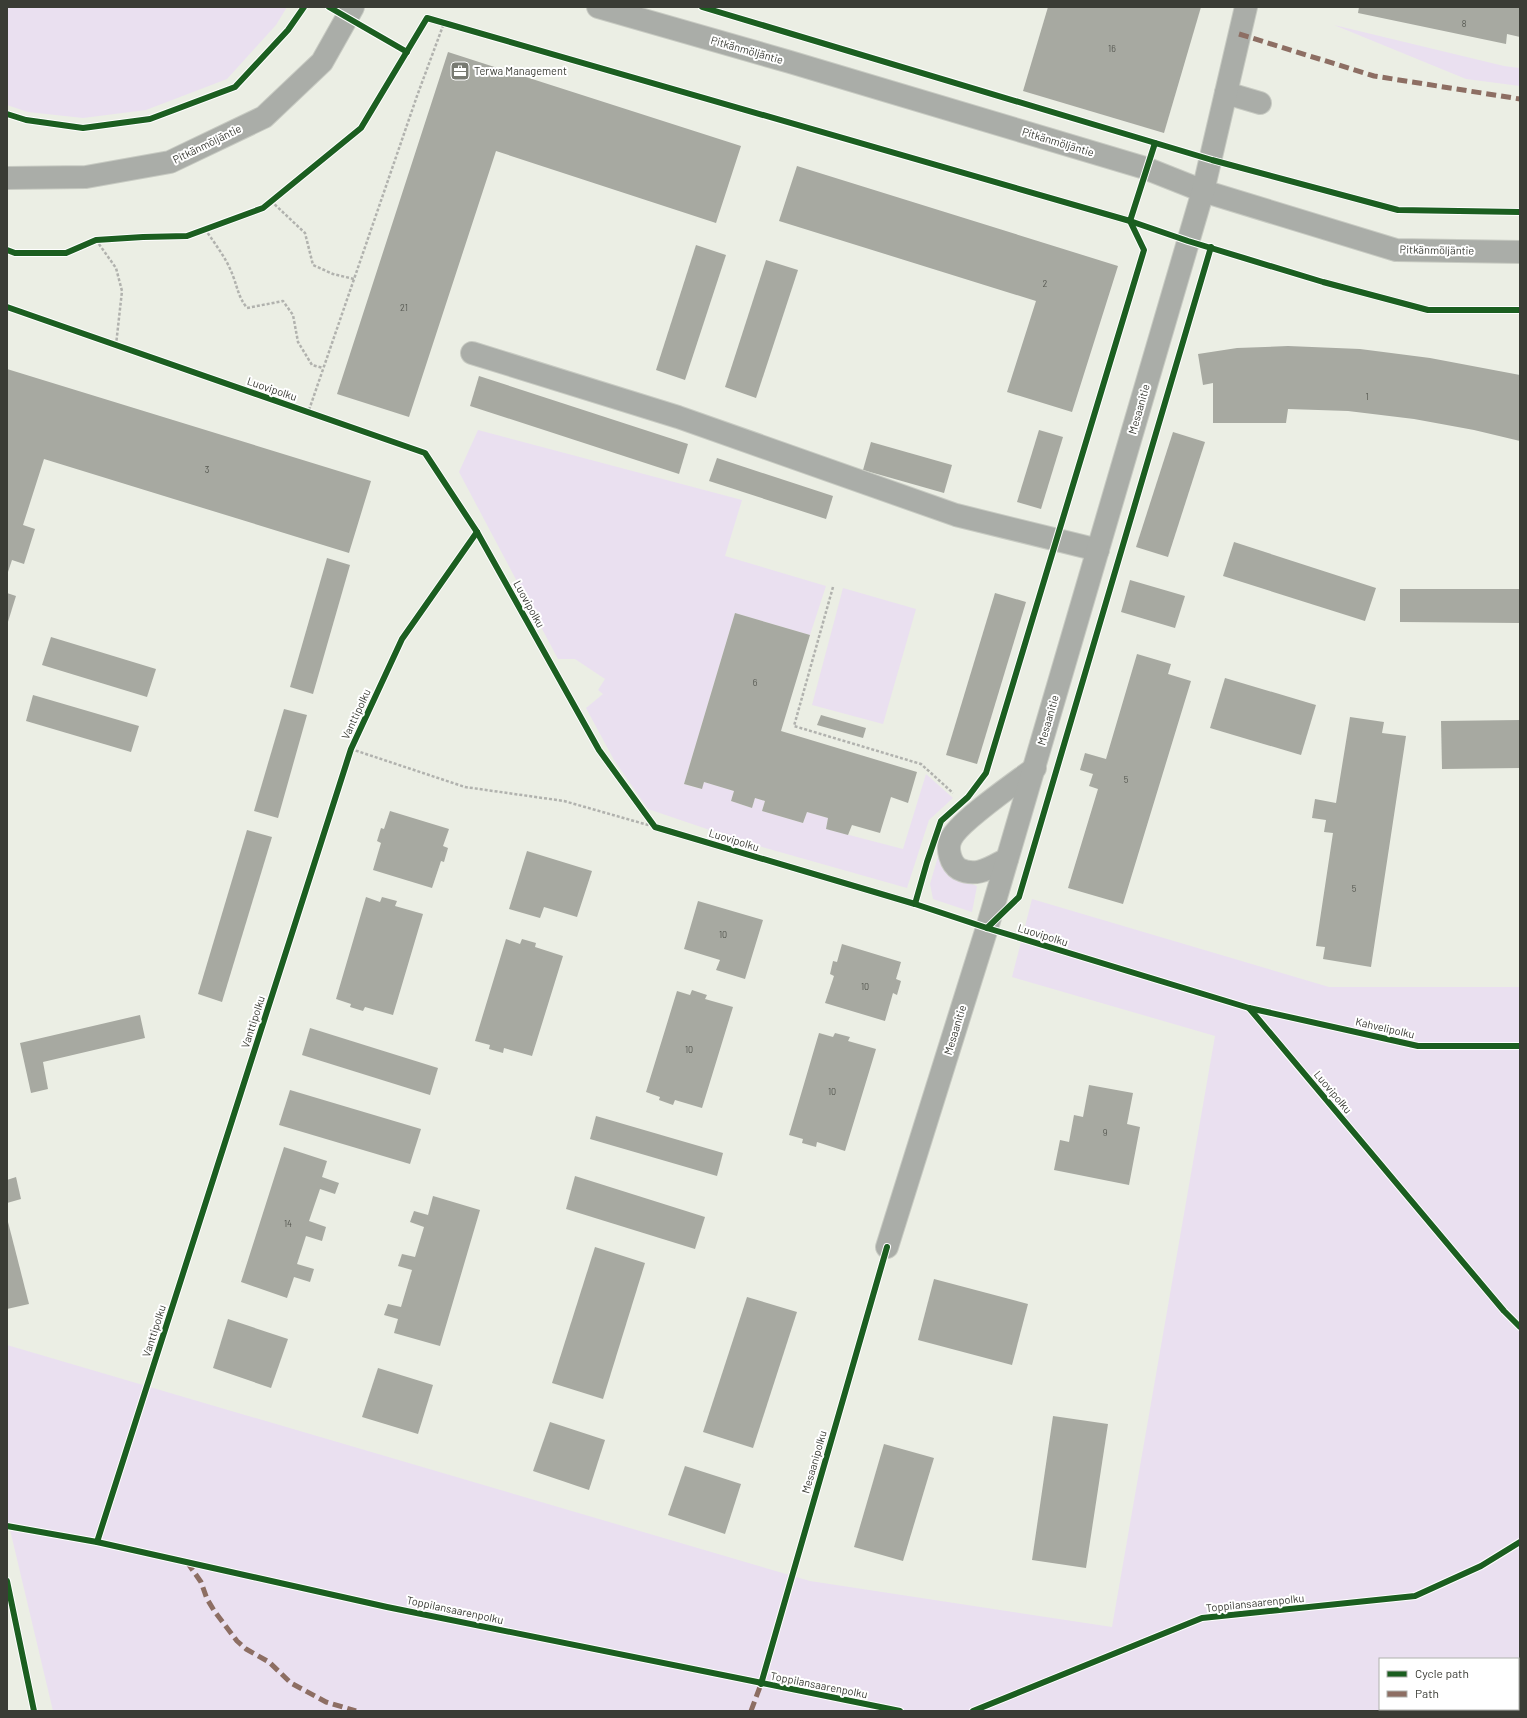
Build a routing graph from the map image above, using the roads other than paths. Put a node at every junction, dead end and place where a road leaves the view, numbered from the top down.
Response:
1 (353, 7) edge
2 (598, 7) edge
3 (1246, 7) edge
4 (1226, 93) junction
5 (1260, 103) dead end
6 (7, 178) edge
7 (1203, 191) junction
8 (1520, 252) edge
9 (472, 354) dead end
10 (1098, 550) junction
11 (1035, 768) junction
12 (1007, 859) junction
13 (887, 1247) dead end

1 - 6 street, Pitkänmöljäntie
2 - 7 street, Pitkänmöljäntie
3 - 4 street, Mesaanitie
4 - 5 street
4 - 7 street, Mesaanitie
7 - 8 street, Pitkänmöljäntie
7 - 10 street, Mesaanitie
9 - 10 street
10 - 11 street, Mesaanitie
11 - 12 street, Mesaanitie
11 - 12 street
12 - 13 street, Mesaanitie

